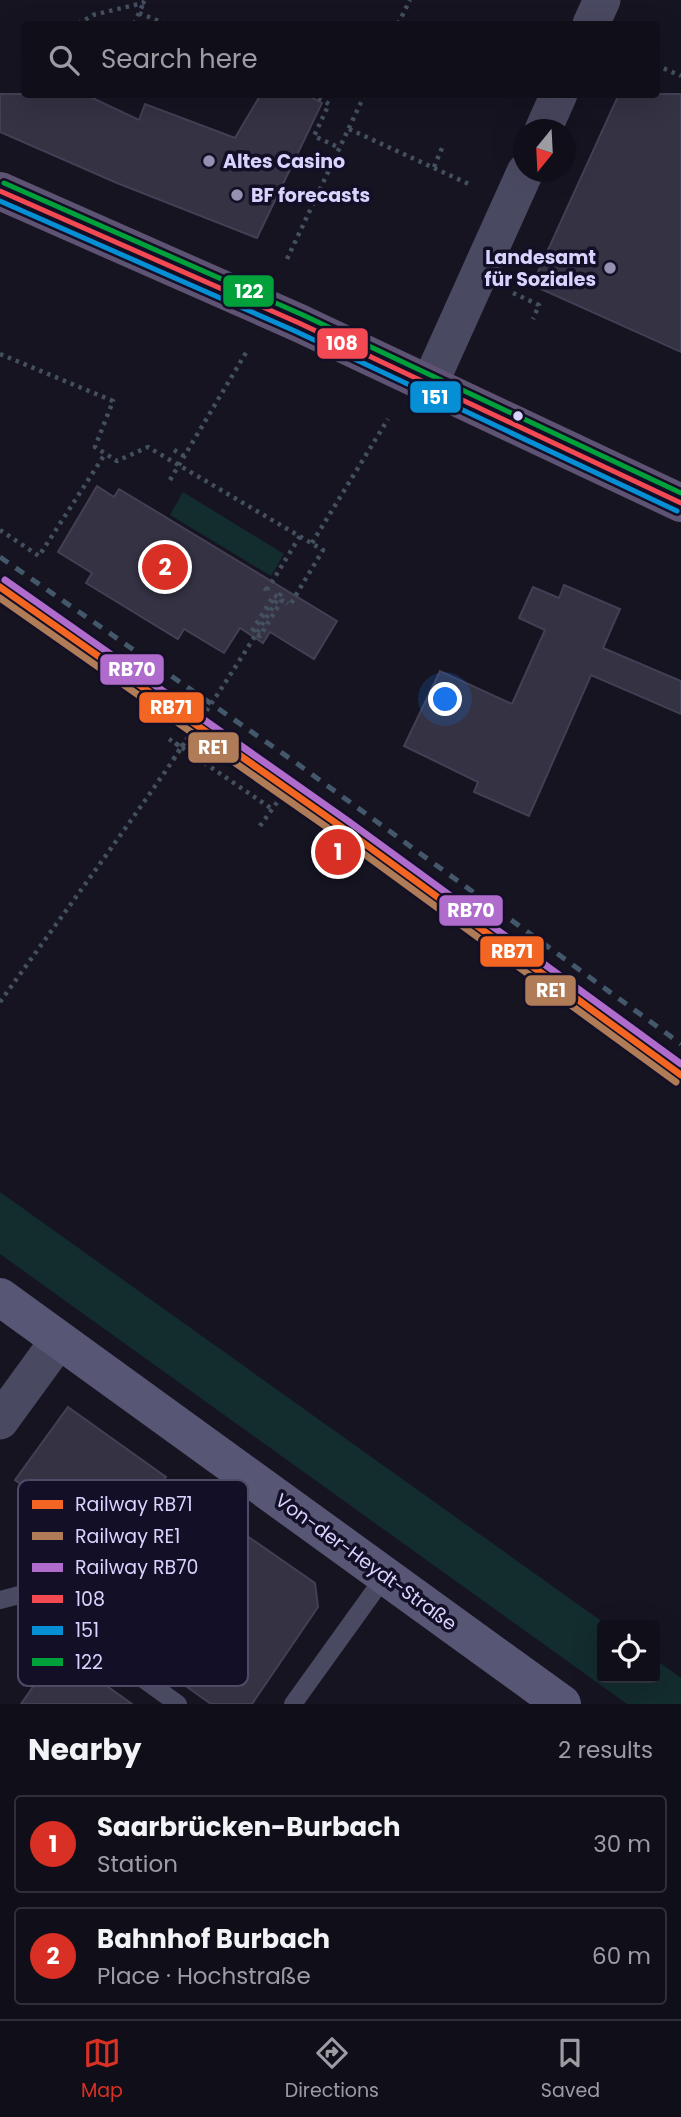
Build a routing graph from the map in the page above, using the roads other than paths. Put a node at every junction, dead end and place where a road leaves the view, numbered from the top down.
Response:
1 (602, 0) edge
2 (592, 21) edge
3 (557, 98) edge
4 (548, 119) edge
5 (520, 182) edge
6 (0, 191) edge
7 (430, 383) junction
8 (681, 503) edge
9 (0, 1297) edge
10 (59, 1340) junction
11 (0, 1421) edge
12 (385, 1576) junction
13 (18, 1595) edge
14 (0, 1600) edge
15 (153, 1686) edge
16 (178, 1704) edge
17 (293, 1704) edge
18 (562, 1704) edge

1 - 2 street
3 - 4 street
5 - 7 street
6 - 7 main road
7 - 8 main road
9 - 10 main road, Von-der-Heydt-Straße
10 - 11 street
10 - 12 main road, Von-der-Heydt-Straße
12 - 17 lane
12 - 18 main road, Von-der-Heydt-Straße
13 - 14 lane
15 - 16 lane

